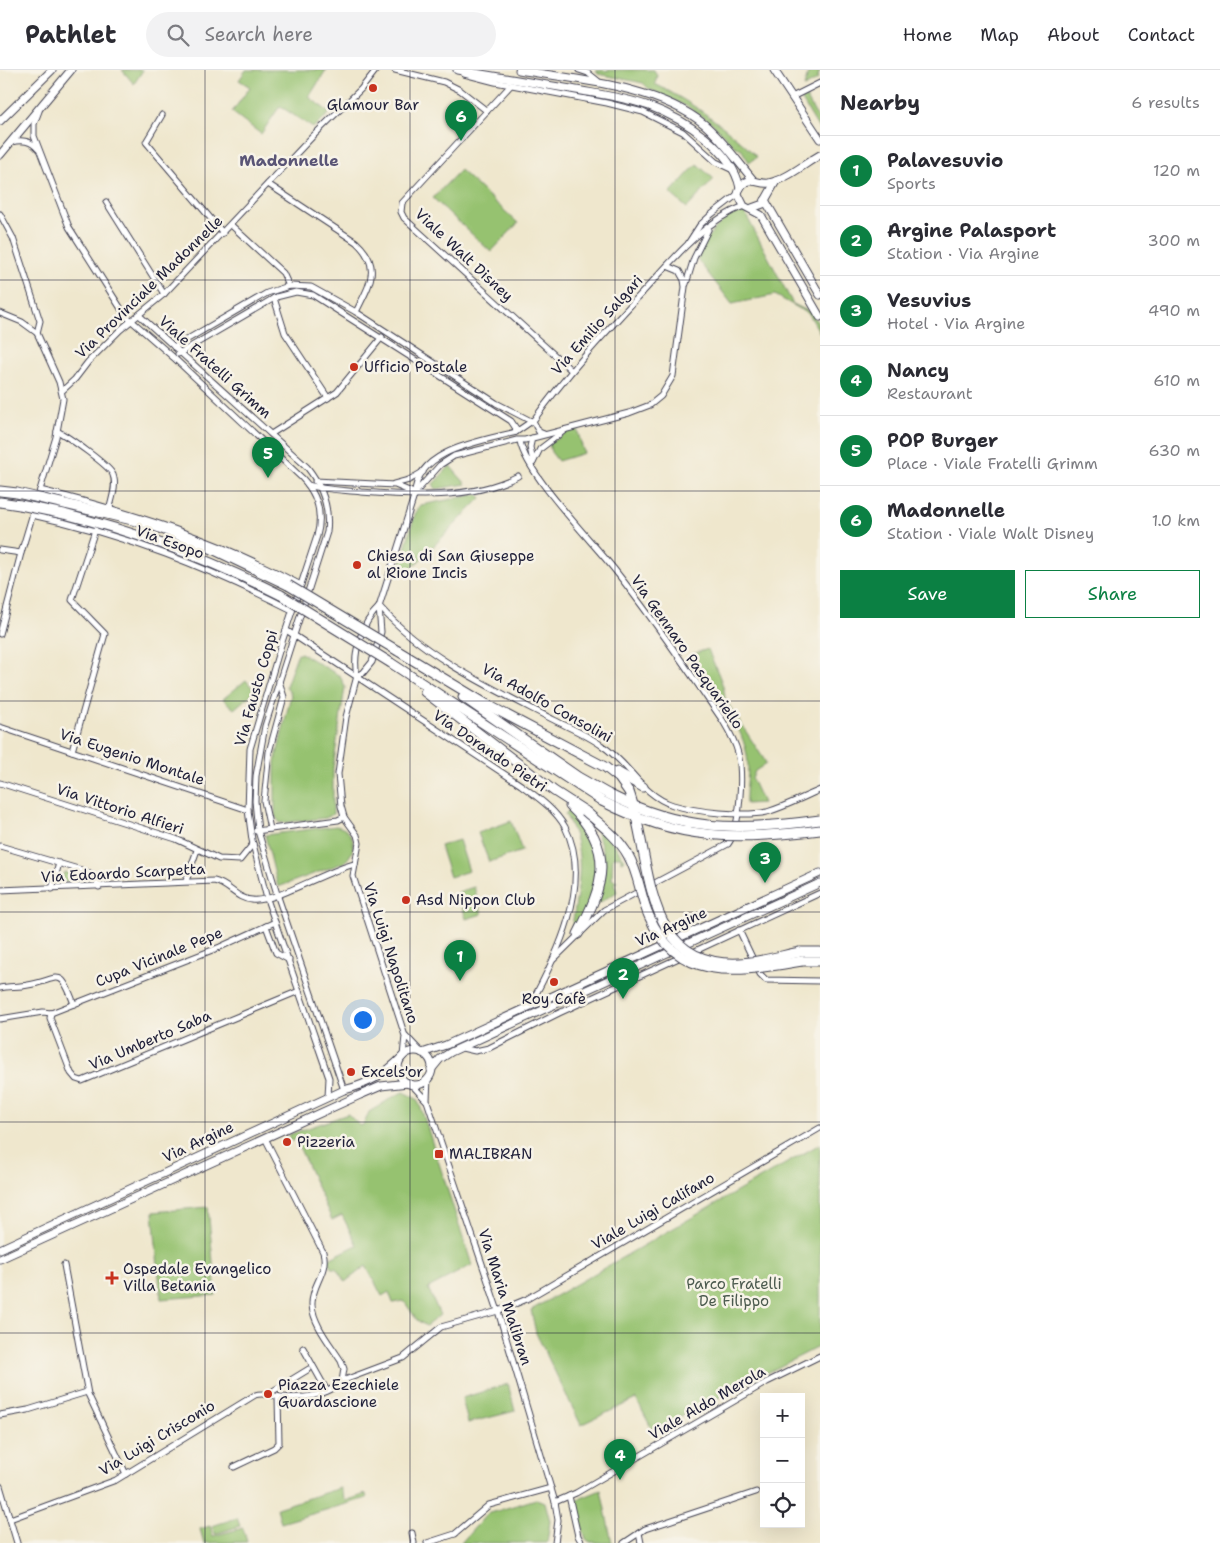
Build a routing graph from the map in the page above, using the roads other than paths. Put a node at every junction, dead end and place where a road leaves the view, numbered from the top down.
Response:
1 (52, 70) edge
2 (70, 70) edge
3 (376, 70) edge
4 (395, 70) edge
5 (457, 70) edge
6 (519, 70) edge
7 (579, 70) edge
8 (774, 70) edge
9 (589, 72) edge
10 (586, 82) junction
11 (820, 82) edge
12 (601, 84) junction
13 (511, 85) junction
14 (792, 97) junction
15 (40, 108) junction
16 (487, 111) junction
17 (162, 116) dead end
18 (0, 121) edge
19 (819, 137) edge
20 (12, 142) junction
21 (39, 152) junction
22 (0, 155) edge
23 (820, 155) edge
24 (733, 170) junction
25 (776, 181) junction
26 (757, 182) junction
27 (268, 184) junction
28 (739, 191) junction
29 (765, 198) junction
30 (106, 202) dead end
31 (748, 207) junction
32 (0, 214) edge
33 (231, 225) junction
34 (711, 226) junction
35 (223, 233) junction
36 (684, 248) junction
37 (667, 266) junction
38 (288, 286) junction
39 (685, 287) junction
40 (164, 294) junction
41 (820, 295) edge
42 (274, 298) junction
43 (356, 312) junction
44 (0, 313) edge
45 (139, 315) junction
46 (820, 317) edge
47 (130, 321) junction
48 (37, 333) junction
49 (382, 337) junction
50 (174, 347) junction
51 (180, 352) junction
52 (173, 356) junction
53 (571, 370) junction
54 (62, 390) junction
55 (328, 398) junction
56 (532, 421) junction
57 (568, 428) junction
58 (538, 429) junction
59 (57, 431) junction
60 (517, 431) junction
61 (271, 434) junction
62 (544, 434) junction
63 (533, 437) junction
64 (519, 440) junction
65 (533, 463) junction
66 (424, 471) junction
67 (535, 472) junction
68 (518, 476) dead end
69 (317, 480) junction
70 (308, 485) junction
71 (388, 485) junction
72 (322, 488) junction
73 (40, 490) junction
74 (0, 491) edge
75 (415, 493) junction
76 (0, 502) edge
77 (110, 507) junction
78 (32, 515) junction
79 (95, 530) junction
80 (0, 550) edge
81 (20, 553) junction
82 (301, 584) junction
83 (380, 607) junction
84 (292, 610) junction
85 (286, 630) junction
86 (0, 634) edge
87 (294, 635) junction
88 (398, 651) junction
89 (403, 671) junction
90 (357, 676) junction
91 (279, 681) junction
92 (0, 727) edge
93 (72, 751) junction
94 (605, 767) junction
95 (0, 783) edge
96 (643, 787) junction
97 (820, 790) edge
98 (554, 791) junction
99 (605, 798) junction
100 (248, 810) junction
101 (738, 813) junction
102 (256, 814) junction
103 (344, 817) junction
104 (820, 820) edge
105 (270, 829) junction
106 (820, 830) edge
107 (258, 831) junction
108 (250, 832) junction
109 (253, 844) junction
110 (0, 846) edge
111 (197, 850) junction
112 (59, 863) junction
113 (355, 864) junction
114 (820, 873) edge
115 (186, 881) junction
116 (820, 883) edge
117 (99, 887) junction
118 (52, 889) junction
119 (0, 890) edge
120 (820, 893) edge
121 (277, 894) junction
122 (267, 899) junction
123 (275, 922) junction
124 (266, 926) junction
125 (738, 930) junction
126 (578, 934) junction
127 (820, 952) edge
128 (554, 959) junction
129 (288, 960) junction
130 (820, 961) edge
131 (820, 981) edge
132 (0, 988) edge
133 (299, 991) junction
134 (74, 1004) junction
135 (529, 1007) junction
136 (51, 1013) junction
137 (0, 1019) edge
138 (405, 1036) junction
139 (462, 1048) junction
140 (422, 1053) junction
141 (403, 1056) junction
142 (431, 1070) junction
143 (428, 1078) junction
144 (409, 1084) junction
145 (344, 1090) junction
146 (328, 1098) junction
147 (427, 1101) junction
148 (820, 1128) edge
149 (266, 1140) junction
150 (0, 1249) edge
151 (0, 1259) edge
152 (64, 1265) dead end
153 (498, 1311) junction
154 (303, 1348) dead end
155 (820, 1356) edge
156 (308, 1369) dead end
157 (342, 1381) junction
158 (327, 1391) junction
159 (88, 1392) junction
160 (268, 1394) junction
161 (279, 1397) junction
162 (0, 1414) edge
163 (234, 1467) dead end
164 (126, 1474) junction
165 (0, 1486) edge
166 (551, 1488) junction
167 (756, 1492) dead end
168 (569, 1496) junction
169 (555, 1502) junction
170 (10, 1519) junction
171 (412, 1533) dead end
172 (639, 1533) junction
173 (17, 1543) edge
174 (414, 1543) edge
175 (427, 1543) edge
176 (556, 1543) edge
177 (582, 1543) edge
178 (624, 1543) edge
179 (642, 1543) edge

1 - 18 street
2 - 15 street
3 - 27 street, Via Provinciale Madonnelle
4 - 16 street
5 - 13 street
5 - 24 street
6 - 10 street
7 - 9 street
8 - 14 street
9 - 10 street
9 - 12 street
10 - 12 street
11 - 14 street
12 - 26 street
13 - 16 street, Viale Walt Disney
13 - 24 street
14 - 19 street
15 - 20 street
15 - 21 street, Viale Fratelli Grimm
16 - 53 street, Viale Walt Disney
17 - 35 street
20 - 21 street
20 - 22 street
21 - 47 street, Viale Fratelli Grimm
23 - 25 street
24 - 28 street
25 - 26 street
25 - 29 street
26 - 28 street
26 - 29 street
27 - 33 street, Via Provinciale Madonnelle
27 - 43 street
28 - 31 street
28 - 36 street, Via Emilio Salgari
29 - 31 street
29 - 41 street
30 - 40 street
31 - 34 street, Via Emilio Salgari
31 - 46 street
32 - 48 street
33 - 35 street, Via Provinciale Madonnelle
33 - 38 street
34 - 36 street, Via Emilio Salgari
34 - 39 street
35 - 40 street, Via Provinciale Madonnelle
36 - 37 street, Via Emilio Salgari
37 - 39 street
37 - 53 street, Via Emilio Salgari
38 - 43 street
38 - 50 street
39 - 57 street
40 - 45 street, Via Provinciale Madonnelle
42 - 49 street
42 - 51 street
42 - 55 street
43 - 56 street
44 - 48 street
45 - 47 street, Via Provinciale Madonnelle
45 - 50 street, Viale Fratelli Grimm
47 - 52 street, Viale Fratelli Grimm
47 - 54 street, Via Provinciale Madonnelle
48 - 54 street
49 - 55 street
49 - 60 street
50 - 51 street, Viale Fratelli Grimm
50 - 52 street
51 - 52 street
51 - 61 street, Viale Fratelli Grimm
52 - 70 street, Viale Fratelli Grimm
53 - 56 street, Via Emilio Salgari
54 - 59 street
55 - 61 street
56 - 58 street
56 - 60 street
57 - 62 street
57 - 65 street
58 - 62 street
58 - 63 street
59 - 73 street
59 - 77 street
60 - 64 street, Via Gennaro Pasquariello
60 - 66 street
61 - 69 street, Viale Fratelli Grimm
62 - 63 street
63 - 64 street
63 - 65 street
64 - 67 street, Via Gennaro Pasquariello
64 - 75 street
65 - 67 street
66 - 71 street
66 - 75 street
67 - 101 street, Via Gennaro Pasquariello
68 - 75 street
69 - 70 street
69 - 71 street
69 - 72 street, Viale Fratelli Grimm
70 - 72 street
70 - 82 street, Via Fausto Coppi
71 - 75 street
72 - 75 street
72 - 87 street, Via Fausto Coppi
73 - 77 street, Via Esopo
73 - 78 street
74 - 88 highway, bridge
75 - 83 street, Via Luigi Napolitano
76 - 89 highway, bridge
77 - 82 street, Via Esopo
78 - 79 street, Via Esopo
78 - 81 street
79 - 84 street, Via Esopo
79 - 93 street
80 - 81 street
81 - 86 street
82 - 84 street, Via Fausto Coppi
83 - 90 street, Via Luigi Napolitano
83 - 90 street, Via Luigi Napolitano
83 - 96 street, Via Adolfo Consolini
84 - 85 street, Via Fausto Coppi
85 - 87 street, Via Dorando Pietri
85 - 100 street, Via Fausto Coppi
87 - 90 street, Via Dorando Pietri
87 - 91 street, Via Fausto Coppi
88 - 94 highway
88 - 99 highway
89 - 98 highway
89 - 99 highway
90 - 103 street, Via Luigi Napolitano
90 - 128 street, Via Dorando Pietri
91 - 102 street, Via Fausto Coppi
91 - 105 street, Via Fausto Coppi
92 - 93 street, Via Eugenio Montale
93 - 100 street, Via Eugenio Montale
94 - 96 highway
94 - 127 highway, bridge
95 - 111 street, Via Vittorio Alfieri
96 - 101 street, Via Adolfo Consolini
97 - 101 street, Via Adolfo Consolini
98 - 126 highway
98 - 130 highway, bridge
99 - 104 highway, bridge
99 - 106 highway, bridge
100 - 102 street, Via Eugenio Montale
100 - 108 street, Via Fausto Coppi
101 - 126 street, Via Gennaro Pasquariello
102 - 107 street, Via Fausto Coppi
103 - 105 street
103 - 113 street, Via Luigi Napolitano
105 - 107 street
107 - 108 street
107 - 121 street, Via Fausto Coppi
108 - 109 street, Via Fausto Coppi
109 - 111 street, Via Vittorio Alfieri
109 - 122 street, Via Fausto Coppi
110 - 112 street
111 - 115 street
112 - 117 street
112 - 118 street
113 - 121 street, Via Edoardo Scarpetta
113 - 138 street, Via Luigi Napolitano
114 - 135 street, Via Argine
115 - 117 street, Via Edoardo Scarpetta
115 - 122 street, Via Edoardo Scarpetta
116 - 139 street, Via Argine
117 - 118 street, Via Edoardo Scarpetta
118 - 119 street, Via Edoardo Scarpetta
120 - 125 street, Via Argine
121 - 122 street, Via Edoardo Scarpetta
121 - 145 street, Via Fausto Coppi
122 - 123 street, Via Fausto Coppi
123 - 124 street, Cupa Vicinale Pepe
123 - 129 street, Via Fausto Coppi
124 - 129 street, Via Fausto Coppi
124 - 134 street, Cupa Vicinale Pepe
125 - 131 street
125 - 139 street, Via Argine
126 - 128 street, Via Gennaro Pasquariello
128 - 135 street, Via Dorando Pietri
129 - 133 street, Via Fausto Coppi
132 - 134 street
133 - 136 street, Via Umberto Saba
133 - 146 street, Via Fausto Coppi
134 - 136 street, Cupa Vicinale Pepe
135 - 140 street, Via Argine
136 - 137 street, Cupa Vicinale Pepe
138 - 140 street, Via Luigi Napolitano
138 - 141 street, Via Luigi Napolitano
139 - 142 street, Via Argine
140 - 141 street
140 - 142 street
141 - 144 street
141 - 145 street, Via Argine
142 - 143 street
143 - 144 street
143 - 147 street, Via Maria Malibran
144 - 147 street, Via Maria Malibran
144 - 149 street, Via Argine
145 - 146 street, Via Argine
146 - 150 street, Via Argine
147 - 153 street, Via Maria Malibran
148 - 153 street, Viale Luigi Califano
149 - 151 street, Via Argine
149 - 157 street
152 - 159 street
153 - 157 street, Viale Luigi Califano
153 - 166 street, Via Maria Malibran
154 - 158 street
155 - 168 street, Viale Aldo Merola
156 - 160 street
157 - 158 street, Viale Luigi Califano
158 - 161 street
159 - 162 street
159 - 164 street
160 - 161 street
160 - 164 street, Via Luigi Crisconio
161 - 163 street
164 - 170 street, Via Luigi Crisconio
165 - 170 street
166 - 169 street, Via Maria Malibran
166 - 175 street
167 - 172 street
168 - 169 street, Viale Aldo Merola
168 - 177 street
169 - 176 street, Via Maria Malibran
170 - 173 street
171 - 174 street
172 - 178 street
172 - 179 street

